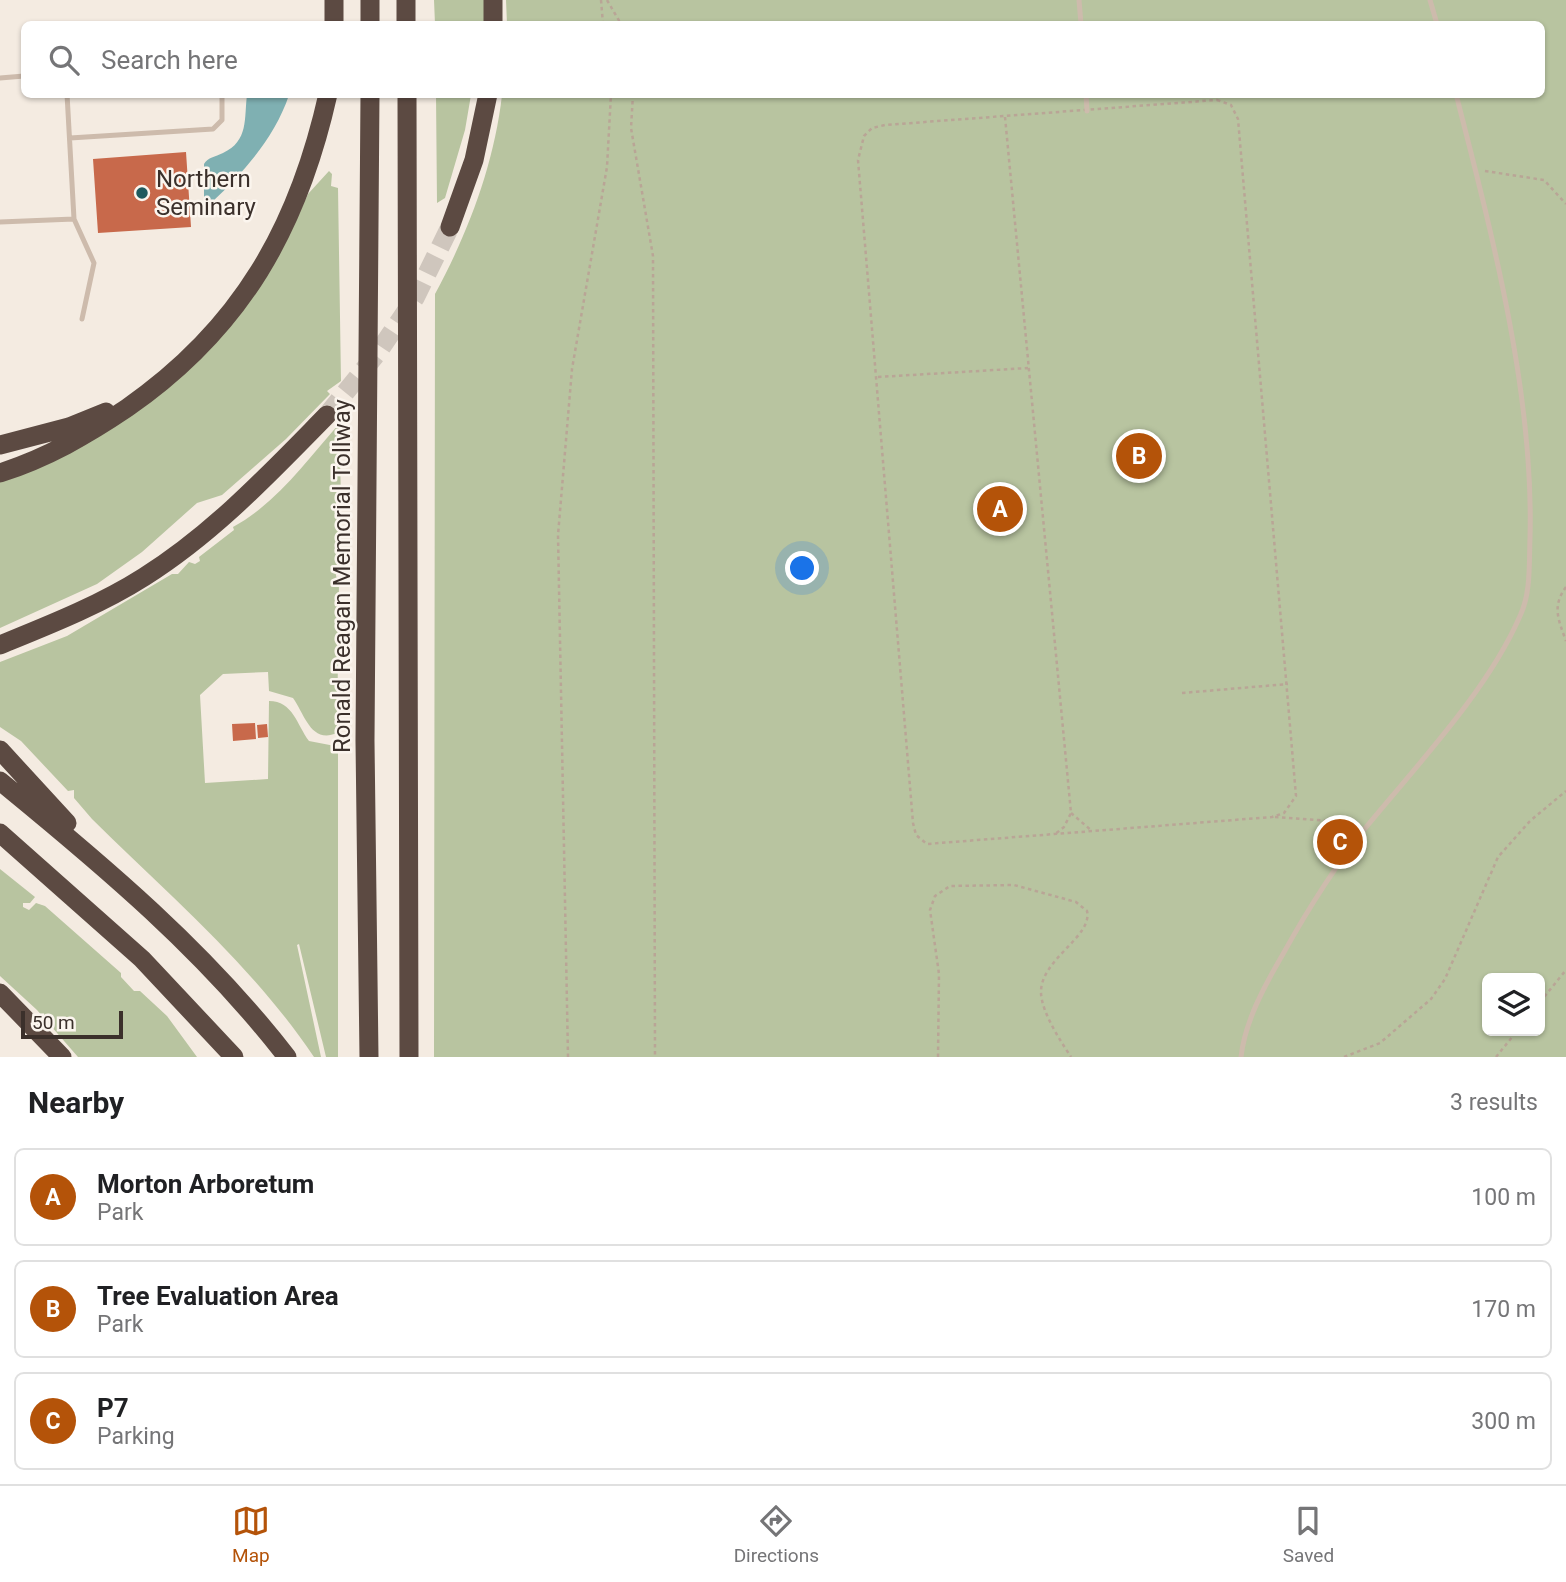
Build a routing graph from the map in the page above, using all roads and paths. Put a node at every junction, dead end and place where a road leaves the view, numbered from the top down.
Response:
1 (334, 0) edge
2 (370, 0) edge
3 (406, 0) edge
4 (493, 0) edge
5 (601, 0) edge
6 (607, 0) edge
7 (1079, 0) edge
8 (1430, 0) edge
9 (334, 21) edge
10 (370, 21) edge
11 (406, 21) edge
12 (493, 21) edge
13 (603, 21) edge
14 (619, 21) edge
15 (1081, 21) edge
16 (1436, 21) edge
17 (21, 76) edge
18 (0, 78) edge
19 (68, 98) edge
20 (222, 98) edge
21 (327, 98) edge
22 (370, 98) edge
23 (407, 98) edge
24 (487, 98) edge
25 (611, 98) edge
26 (633, 98) edge
27 (1086, 98) edge
28 (1457, 98) edge
29 (1087, 111) junction
30 (1005, 117) junction
31 (70, 138) junction
32 (1475, 171) junction
33 (1566, 204) edge
34 (74, 219) junction
35 (0, 222) edge
36 (450, 227) tunnel mouth
37 (82, 319) dead end
38 (1028, 368) junction
39 (877, 377) junction
40 (143, 397) junction
41 (327, 415) tunnel mouth
42 (0, 445) edge
43 (0, 473) edge
44 (1566, 587) edge
45 (1566, 640) edge
46 (0, 645) edge
47 (1288, 684) junction
48 (1182, 693) dead end
49 (0, 750) edge
50 (0, 781) edge
51 (1566, 791) edge
52 (1071, 813) junction
53 (1272, 817) junction
54 (1373, 820) junction
55 (1094, 832) junction
56 (0, 833) edge
57 (1052, 836) junction
58 (110, 871) junction
59 (1566, 970) edge
60 (0, 993) edge
61 (1545, 996) edge
62 (1513, 1036) edge
63 (62, 1057) edge
64 (234, 1057) edge
65 (287, 1057) edge
66 (369, 1057) edge
67 (409, 1057) edge
68 (568, 1057) edge
69 (654, 1057) edge
70 (938, 1057) edge
71 (1071, 1057) edge
72 (1241, 1057) edge
73 (1344, 1057) edge
74 (1496, 1057) edge

1 - 9 highway
2 - 10 highway
3 - 11 highway
4 - 12 highway
5 - 13 path
6 - 14 path
7 - 15 lane
8 - 16 lane
17 - 18 lane
19 - 31 lane
20 - 31 lane
21 - 40 highway
22 - 66 highway, Ronald Reagan Memorial Tollway
23 - 67 highway
24 - 36 highway
25 - 68 path
26 - 69 path
27 - 29 lane
28 - 32 lane
29 - 30 path
29 - 47 path
30 - 38 path
30 - 39 path
31 - 34 lane
32 - 33 path
32 - 54 lane
34 - 35 lane
34 - 37 lane
38 - 39 path
38 - 52 path
39 - 57 path
40 - 42 highway
40 - 43 highway
41 - 46 highway
44 - 45 path
47 - 48 path
47 - 53 path
49 - 58 highway
50 - 58 highway
51 - 73 path
52 - 55 path
52 - 57 path
53 - 54 path
53 - 55 path
54 - 72 lane
55 - 57 path
56 - 64 highway
58 - 65 highway
59 - 61 path
60 - 63 highway
62 - 74 path
70 - 71 path

